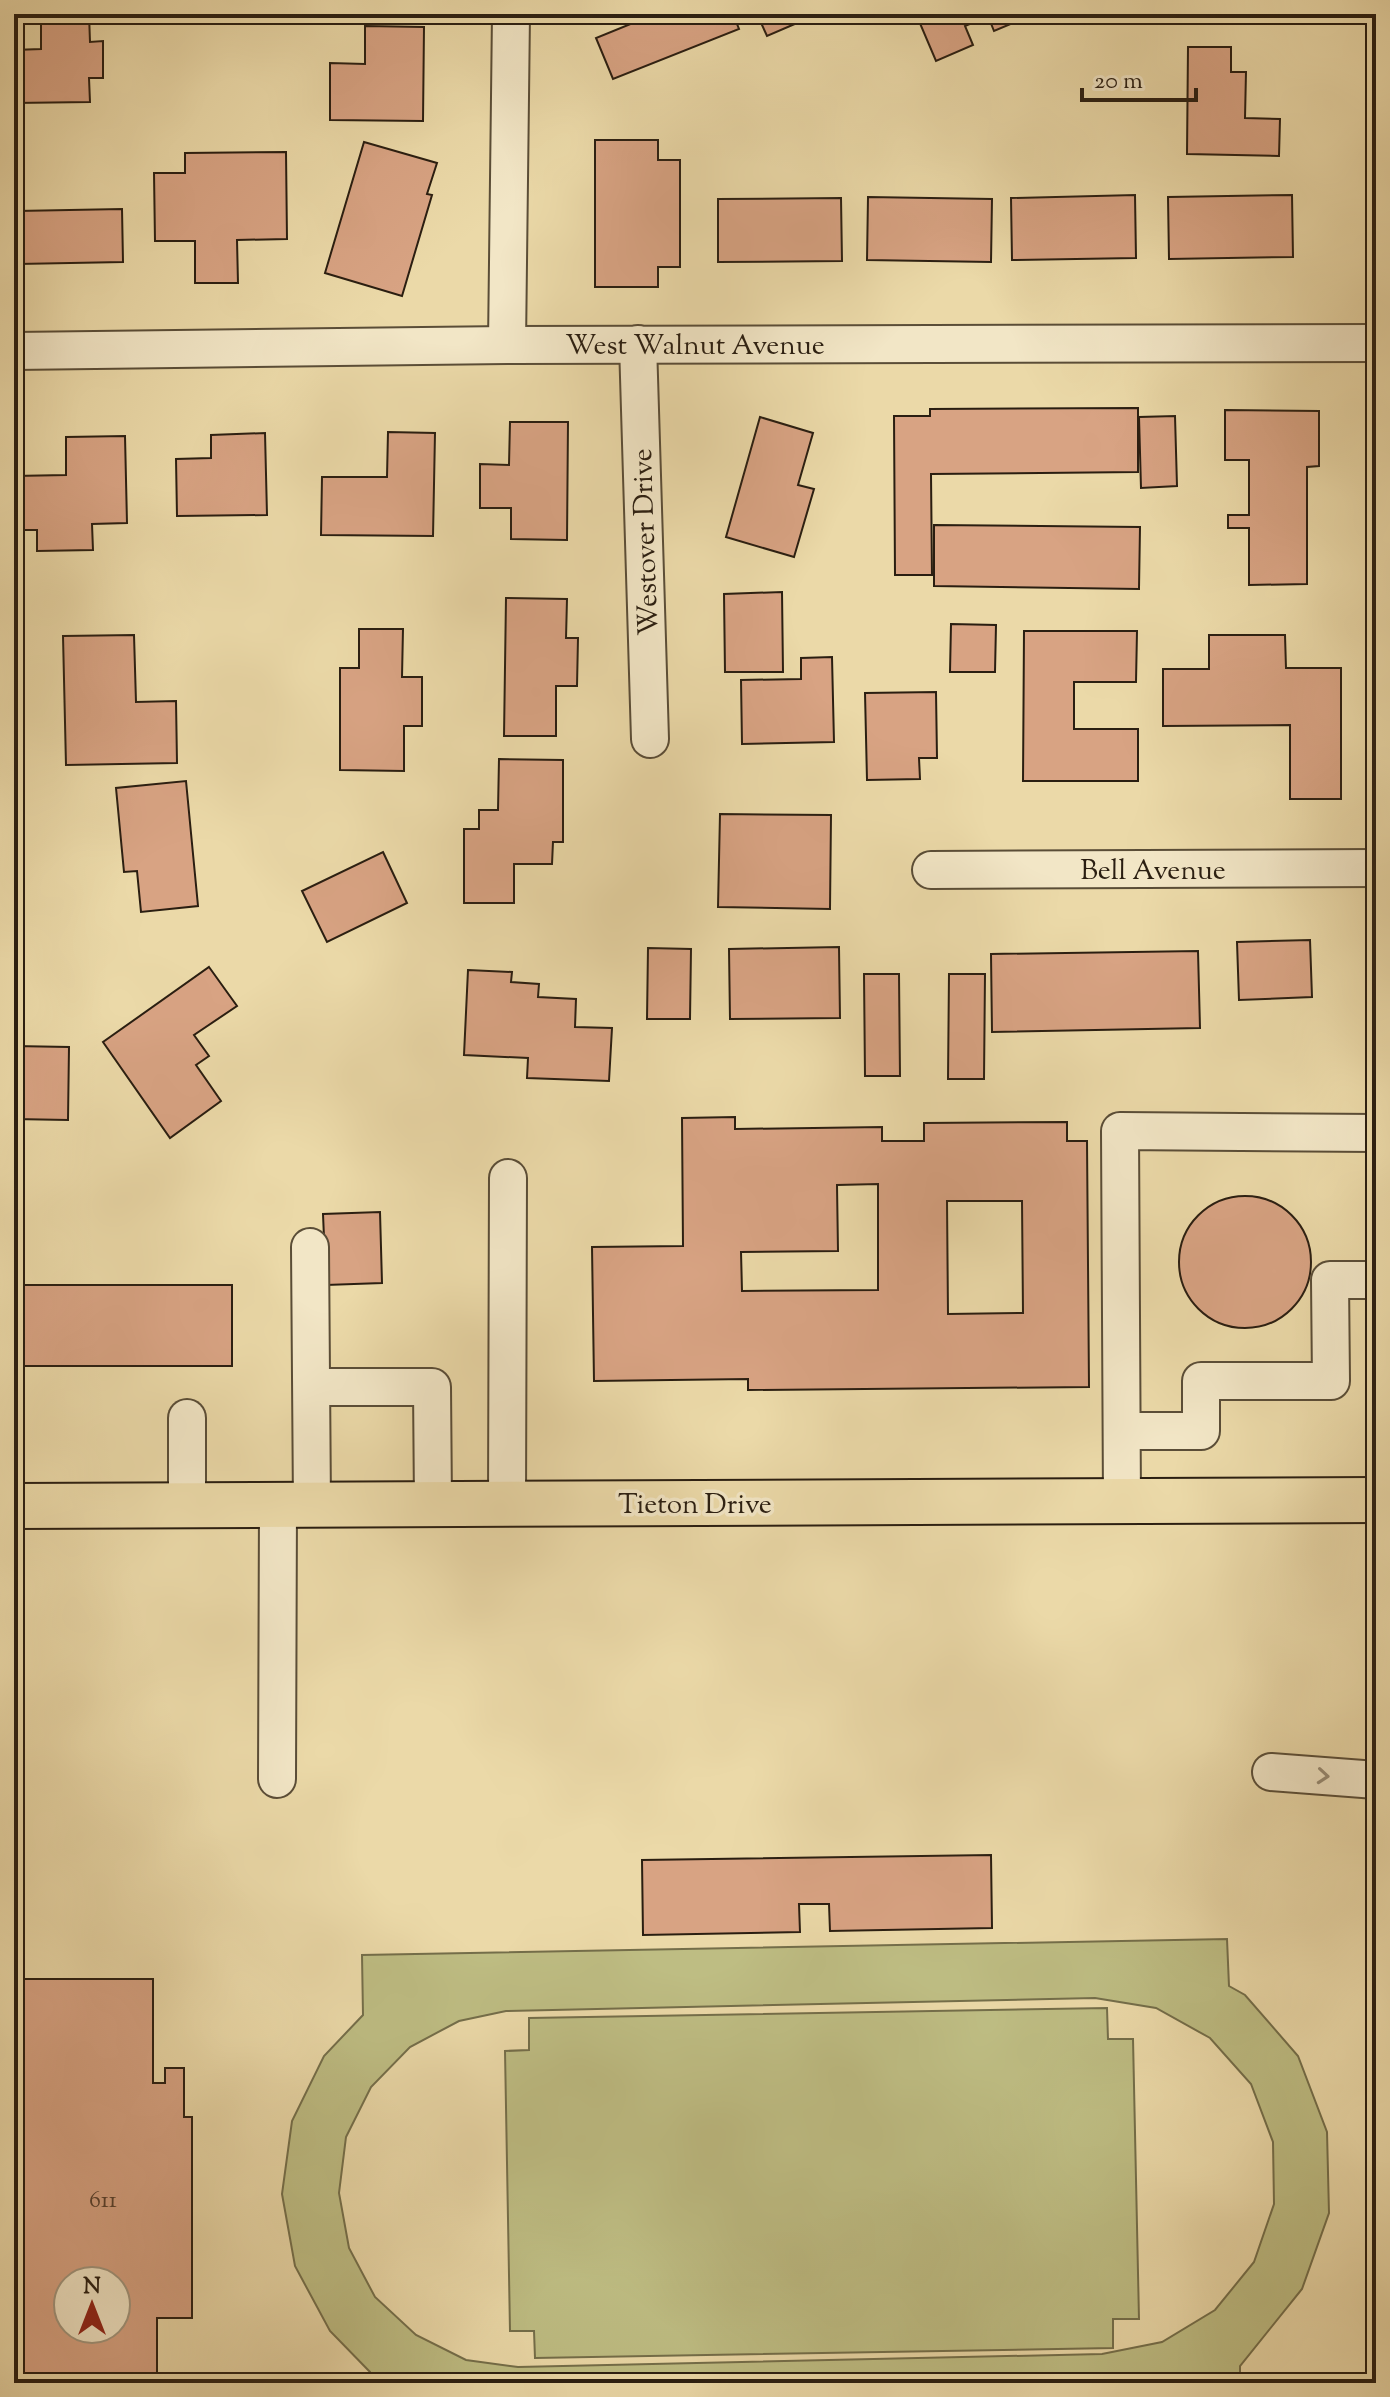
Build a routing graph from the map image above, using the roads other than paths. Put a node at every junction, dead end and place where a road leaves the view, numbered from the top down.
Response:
1 (511, 14) edge
2 (1376, 343) edge
3 (638, 344) junction
4 (507, 345) junction
5 (14, 351) edge
6 (650, 739) dead end
7 (1376, 868) edge
8 (931, 870) dead end
9 (1376, 1133) edge
10 (508, 1178) dead end
11 (310, 1247) dead end
12 (1376, 1280) edge
13 (312, 1387) junction
14 (187, 1418) dead end
15 (1122, 1431) junction
16 (1376, 1500) edge
17 (1122, 1501) junction
18 (433, 1504) junction
19 (507, 1504) junction
20 (187, 1505) junction
21 (295, 1505) junction
22 (14, 1506) edge
23 (1271, 1772) dead end
24 (277, 1779) dead end
25 (1376, 1780) edge

1 - 4 street
2 - 3 street, West Walnut Avenue
3 - 4 street, West Walnut Avenue
3 - 6 street, Westover Drive
4 - 5 street, West Walnut Avenue
7 - 8 street, Bell Avenue
9 - 15 street
10 - 19 street
11 - 13 street
12 - 15 street
13 - 18 street
13 - 21 street
14 - 20 street
15 - 17 street
16 - 17 main road, Tieton Drive
17 - 19 main road, Tieton Drive
18 - 19 main road, Tieton Drive
18 - 21 main road, Tieton Drive
20 - 21 main road, Tieton Drive
20 - 22 main road, Tieton Drive
21 - 24 street
23 -> 25 street

